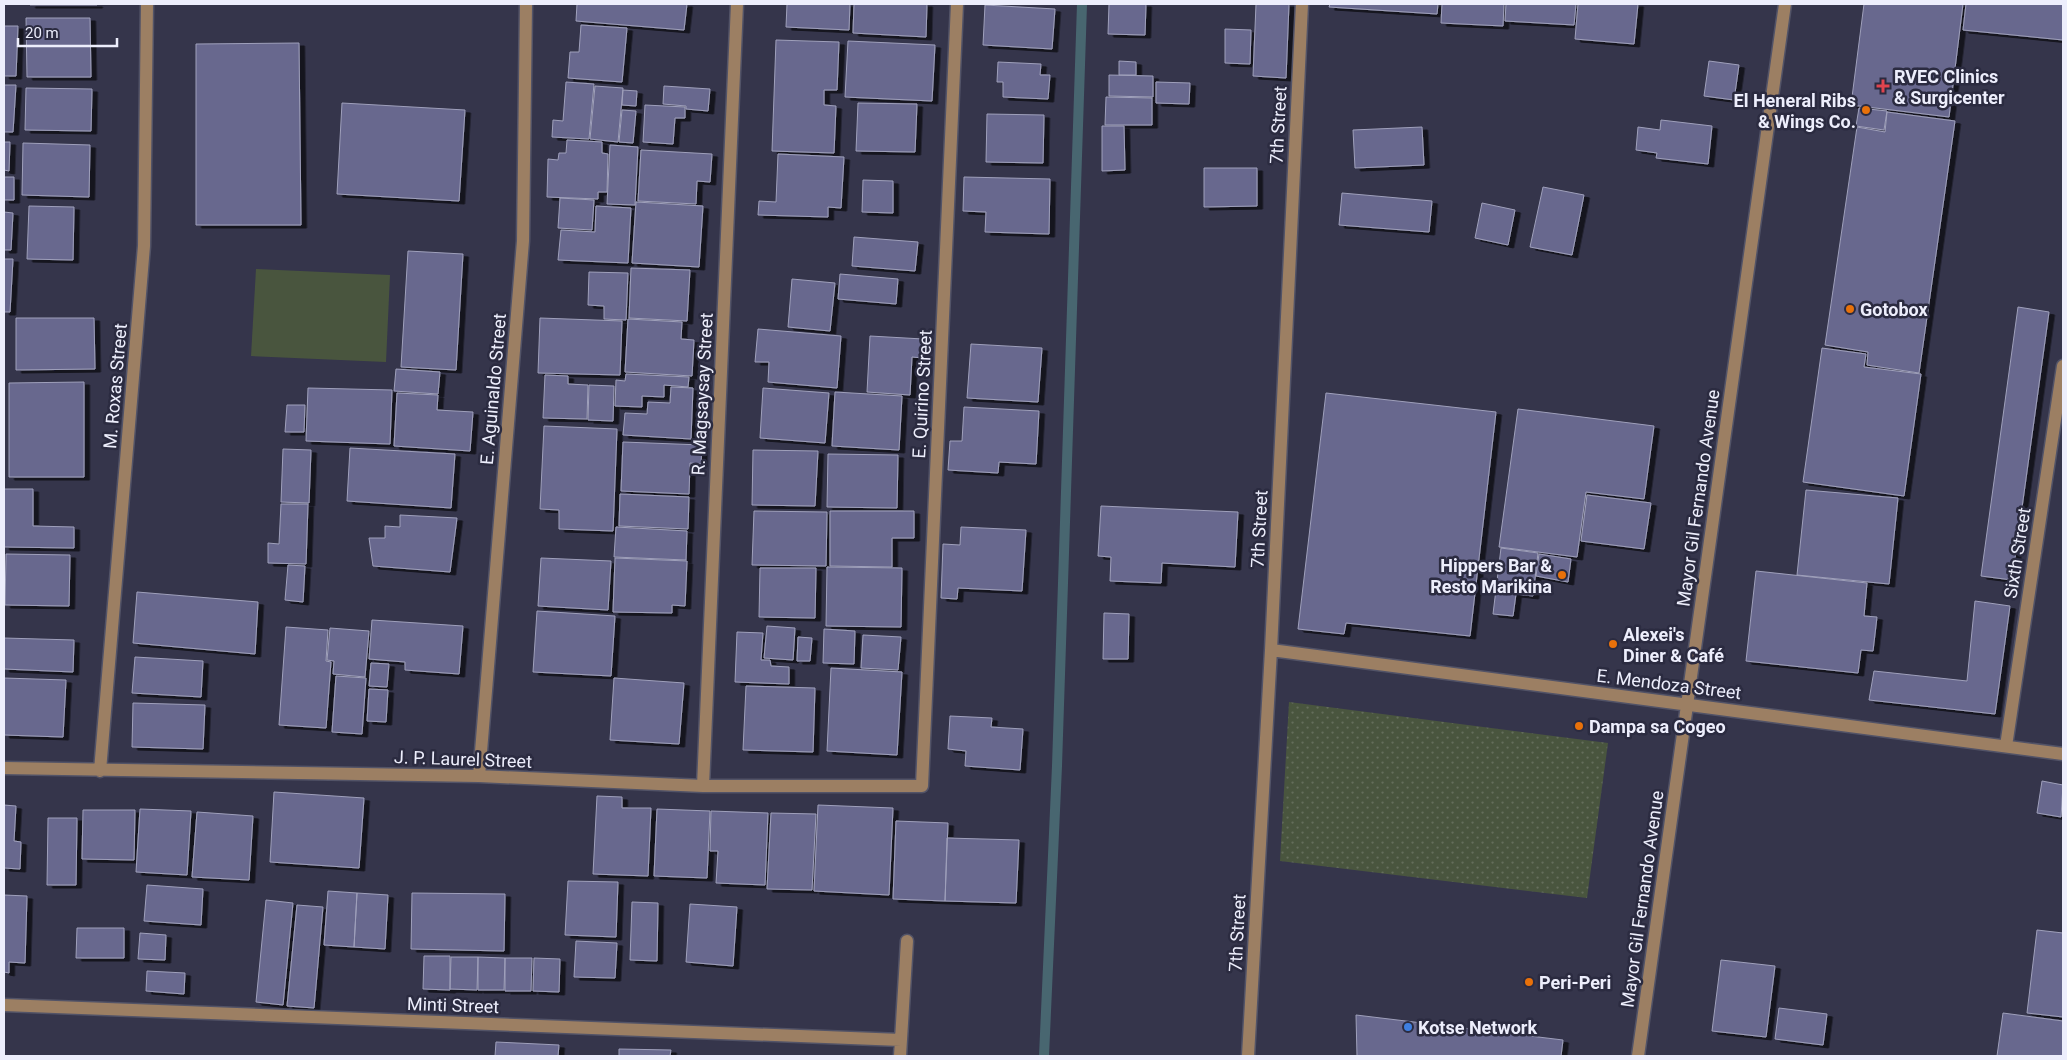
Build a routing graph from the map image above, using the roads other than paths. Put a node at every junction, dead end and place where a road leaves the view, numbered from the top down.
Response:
1 (147, 4) edge
2 (526, 4) edge
3 (737, 4) edge
4 (958, 4) edge
5 (1302, 4) edge
6 (1785, 4) edge
7 (2063, 366) edge
8 (1271, 650) junction
9 (1687, 704) junction
10 (2006, 746) junction
11 (2063, 754) edge
12 (4, 768) edge
13 (100, 771) junction
14 (479, 776) junction
15 (703, 786) junction
16 (922, 786) joint
17 (907, 940) dead end
18 (4, 1005) edge
19 (901, 1040) junction
20 (900, 1056) edge
21 (1248, 1056) edge
22 (1638, 1056) edge

1 - 13 street, M. Roxas Street
2 - 14 street, E. Aguinaldo Street
3 - 15 street, R. Magsaysay Street
4 - 16 street, E. Quirino Street
5 - 8 street, 7th Street
6 - 9 street, Mayor Gil Fernando Avenue
7 - 10 street, Sixth Street
8 - 9 street, E. Mendoza Street
8 - 21 street, 7th Street
9 - 10 street, E. Mendoza Street
9 - 22 street, Mayor Gil Fernando Avenue
10 - 11 street, E. Mendoza Street
12 - 13 street, J. P. Laurel Street
13 - 14 street, J. P. Laurel Street
14 - 15 street, J. P. Laurel Street
15 - 16 street, J. P. Laurel Street
17 - 19 street
18 - 19 street, Minti Street
19 - 20 street

